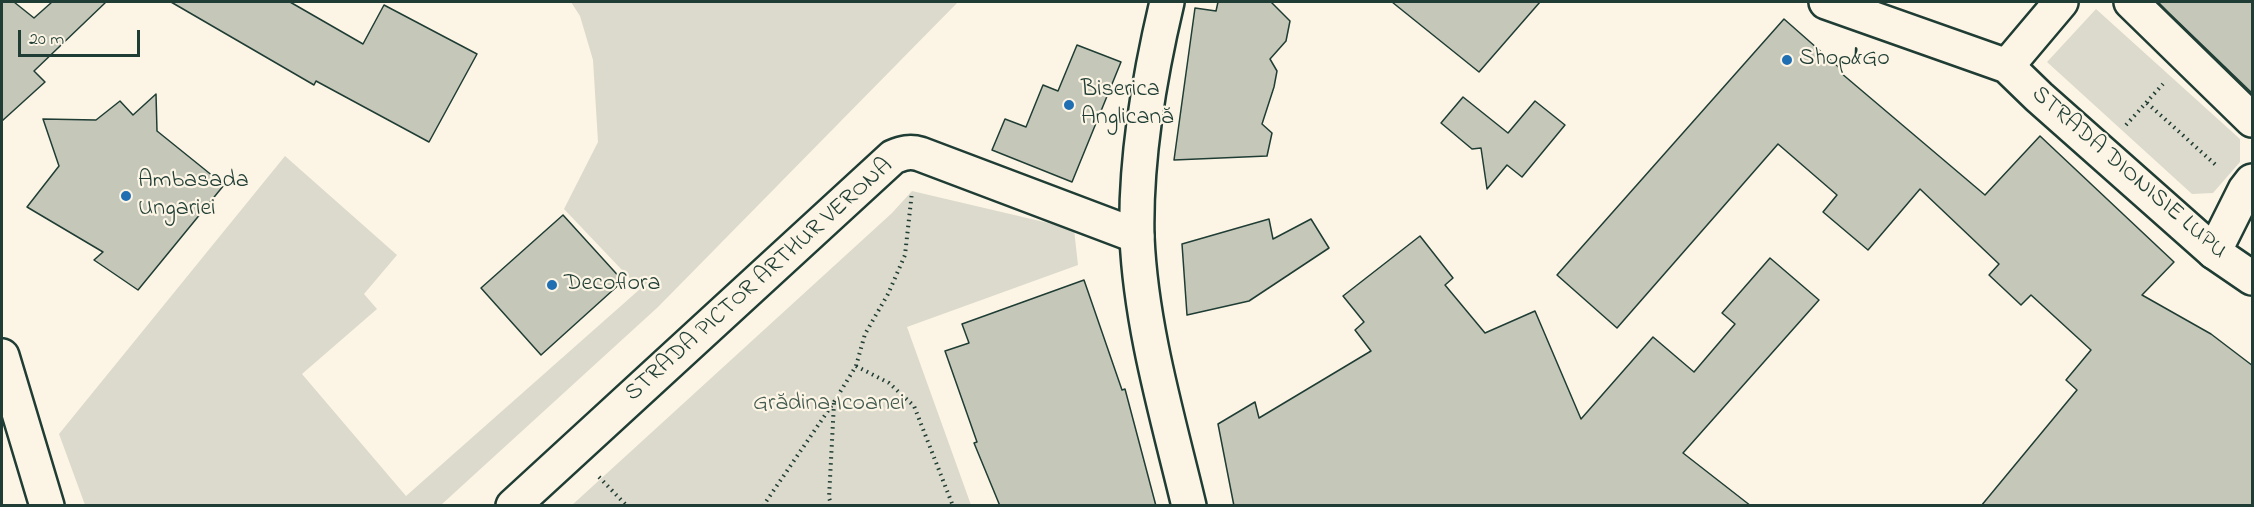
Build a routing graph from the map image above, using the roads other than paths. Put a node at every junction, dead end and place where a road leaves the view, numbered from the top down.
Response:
1 (1167, 2) edge
2 (1826, 2) edge
3 (2061, 2) edge
4 (2131, 2) edge
5 (2007, 66) junction
6 (2253, 120) edge
7 (2249, 185) edge
8 (1137, 236) junction
9 (2214, 252) junction
10 (2253, 278) edge
11 (2, 356) edge
12 (47, 506) edge
13 (513, 506) edge
14 (1189, 506) edge

1 - 8 street
2 - 5 street, STRADA DIONISIE LUPU
3 - 5 street
4 - 6 street
5 - 9 street, STRADA DIONISIE LUPU
7 - 9 street
8 - 13 street, STRADA PICTOR ARTHUR VERONA
8 - 14 street
9 - 10 street, STRADA DIONISIE LUPU
11 - 12 street

